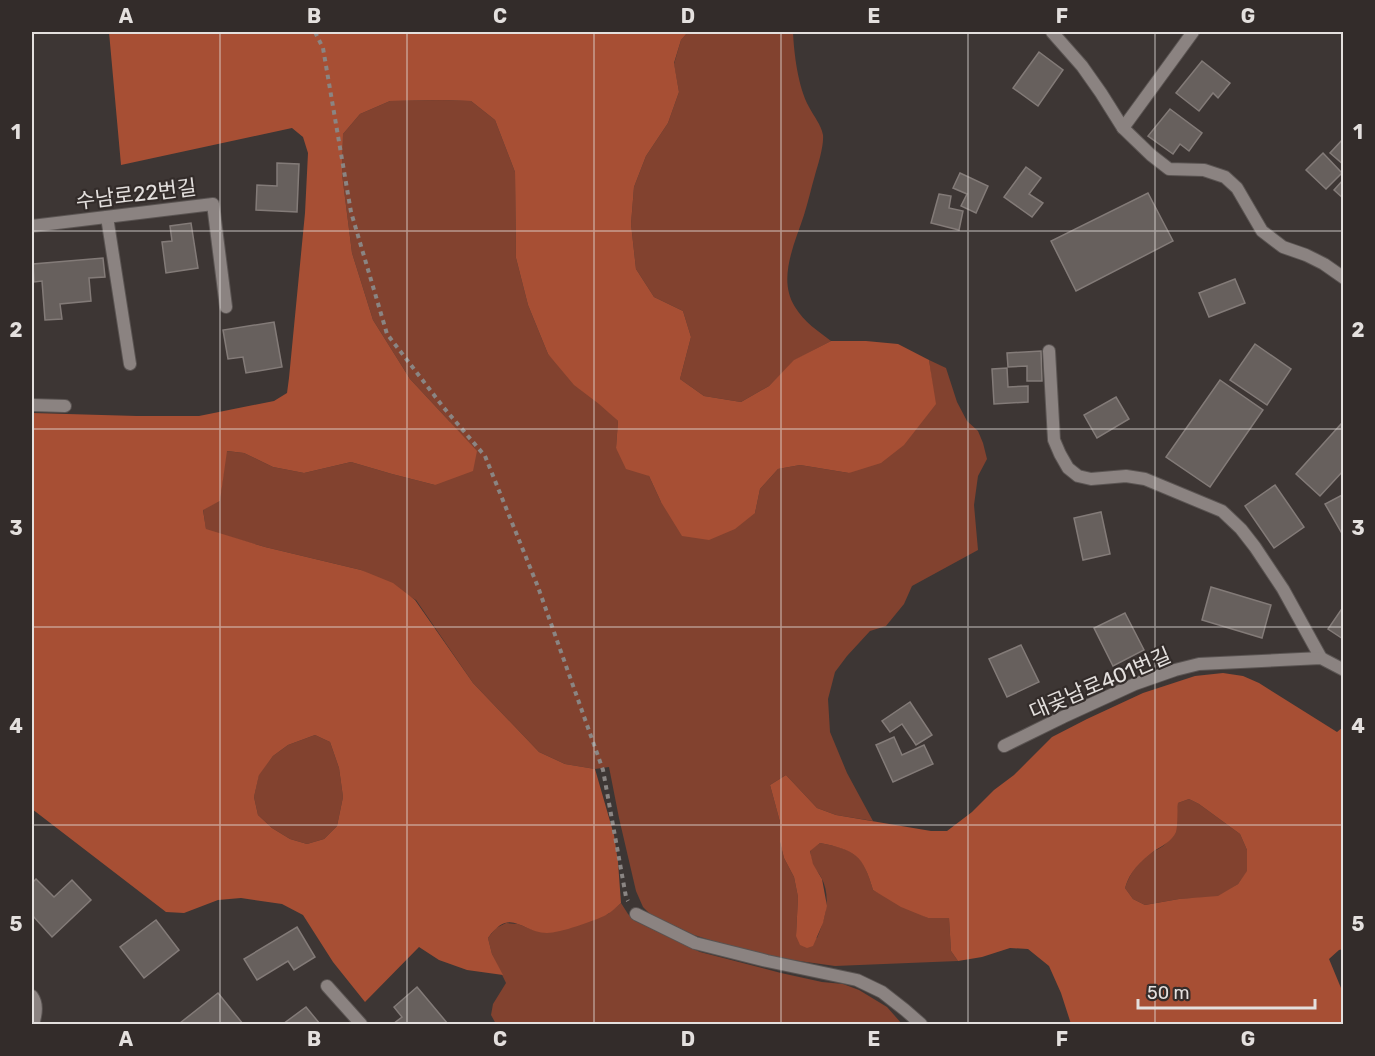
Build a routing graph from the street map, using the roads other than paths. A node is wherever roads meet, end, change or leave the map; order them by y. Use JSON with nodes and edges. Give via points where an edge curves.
{"nodes":[{"id":1,"x":1052,"y":32,"type":"edge"},
{"id":2,"x":1193,"y":32,"type":"edge"},
{"id":3,"x":1123,"y":128,"type":"junction"},
{"id":4,"x":107,"y":217,"type":"junction"},
{"id":5,"x":32,"y":226,"type":"edge"},
{"id":6,"x":1344,"y":278,"type":"edge"},
{"id":7,"x":226,"y":308,"type":"dead end"},
{"id":8,"x":1049,"y":351,"type":"dead end"},
{"id":9,"x":130,"y":364,"type":"dead end"},
{"id":10,"x":32,"y":405,"type":"edge"},
{"id":11,"x":65,"y":406,"type":"dead end"},
{"id":12,"x":1321,"y":658,"type":"junction"},
{"id":13,"x":1344,"y":670,"type":"edge"},
{"id":14,"x":1004,"y":746,"type":"dead end"},
{"id":15,"x":636,"y":914,"type":"road end"},
{"id":16,"x":327,"y":986,"type":"dead end"},
{"id":17,"x":32,"y":996,"type":"edge"},
{"id":18,"x":33,"y":1024,"type":"edge"},
{"id":19,"x":362,"y":1024,"type":"edge"},
{"id":20,"x":921,"y":1024,"type":"edge"}],
"edges":[{"from":1,"to":3,"type":"lane","via":[[1082,66]]},
{"from":2,"to":3,"type":"lane"},
{"from":3,"to":6,"type":"lane","via":[[1169,169],[1204,170],[1225,177],[1237,188],[1262,231],[1283,247],[1315,259]]},
{"from":4,"to":5,"type":"lane","name":"수남로22번길"},
{"from":4,"to":7,"type":"lane","name":"수남로22번길","via":[[213,204]]},
{"from":4,"to":9,"type":"lane"},
{"from":8,"to":12,"type":"lane","via":[[1054,440],[1068,468],[1091,479],[1145,479],[1222,511],[1255,547]]},
{"from":10,"to":11,"type":"lane"},
{"from":12,"to":13,"type":"lane"},
{"from":12,"to":14,"type":"lane","name":"대곶남로401번길","via":[[1199,664],[1174,670],[1135,684]]},
{"from":15,"to":20,"type":"lane","via":[[695,943],[857,980],[882,992]]},
{"from":16,"to":19,"type":"lane"},
{"from":17,"to":18,"type":"lane","via":[[36,1008]]}]}
